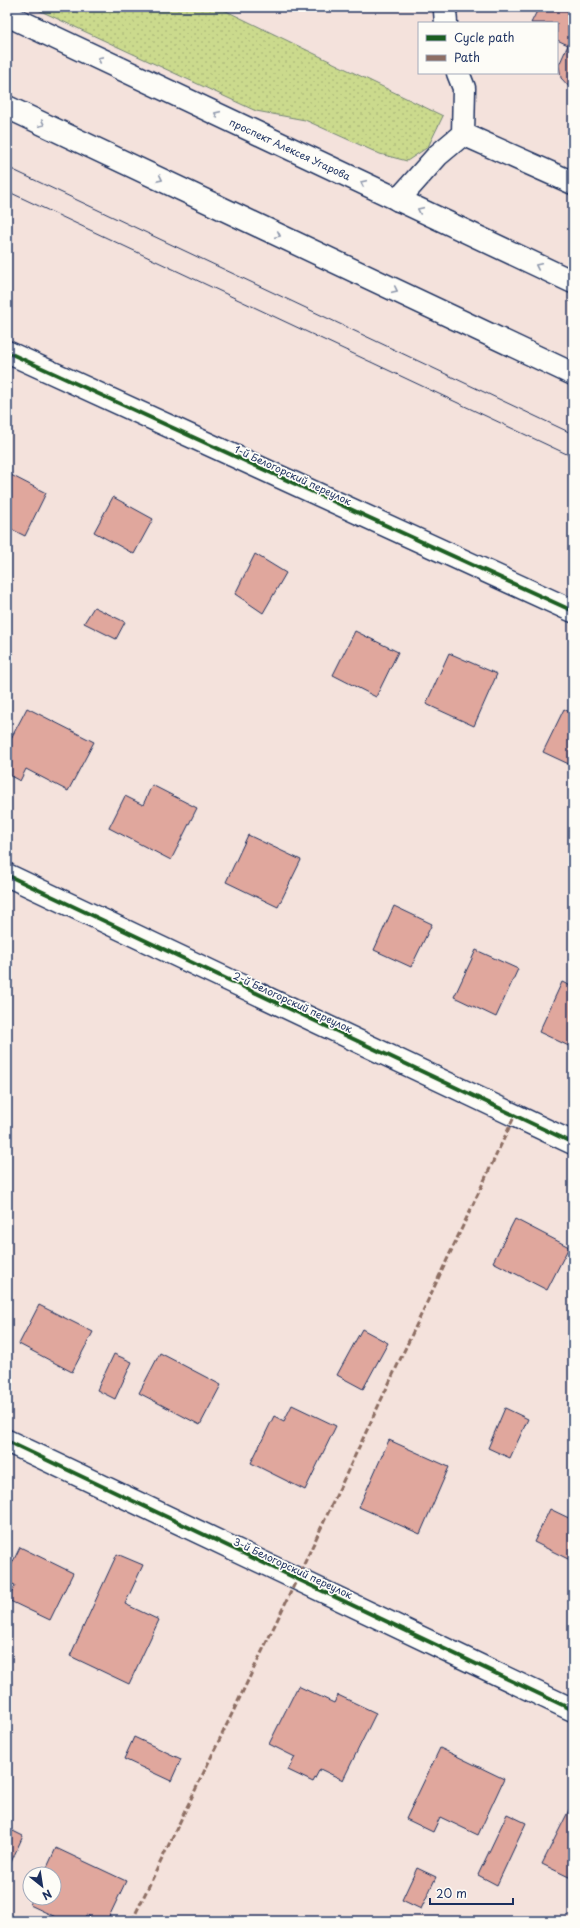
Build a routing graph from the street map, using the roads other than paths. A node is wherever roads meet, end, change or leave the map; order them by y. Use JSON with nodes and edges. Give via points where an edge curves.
{"nodes":[{"id":1,"x":447,"y":7,"type":"edge"},
{"id":2,"x":7,"y":15,"type":"edge"},
{"id":3,"x":446,"y":22,"type":"edge"},
{"id":4,"x":458,"y":74,"type":"edge"},
{"id":5,"x":7,"y":107,"type":"edge"},
{"id":6,"x":463,"y":134,"type":"junction"},
{"id":7,"x":573,"y":183,"type":"edge"},
{"id":8,"x":398,"y":200,"type":"junction"},
{"id":9,"x":573,"y":282,"type":"edge"},
{"id":10,"x":7,"y":352,"type":"edge"},
{"id":11,"x":573,"y":374,"type":"edge"},
{"id":12,"x":573,"y":611,"type":"edge"},
{"id":13,"x":7,"y":876,"type":"edge"},
{"id":14,"x":573,"y":1143,"type":"edge"},
{"id":15,"x":7,"y":1441,"type":"edge"},
{"id":16,"x":573,"y":1710,"type":"edge"}],
"edges":[{"from":1,"to":3,"type":"street"},
{"from":8,"to":2,"type":"street","name":"проспект Алексея Угарова","one_way":true},
{"from":4,"to":6,"type":"street","via":[[464,88]]},
{"from":5,"to":11,"type":"street","one_way":true},
{"from":6,"to":7,"type":"street"},
{"from":6,"to":8,"type":"street","via":[[438,155]]},
{"from":9,"to":8,"type":"street","name":"проспект Алексея Угарова","one_way":true},
{"from":10,"to":12,"type":"street","name":"1-й Белогорский переулок"},
{"from":13,"to":14,"type":"street","name":"2-й Белогорский переулок"},
{"from":15,"to":16,"type":"street","name":"3-й Белогорский переулок"}]}
